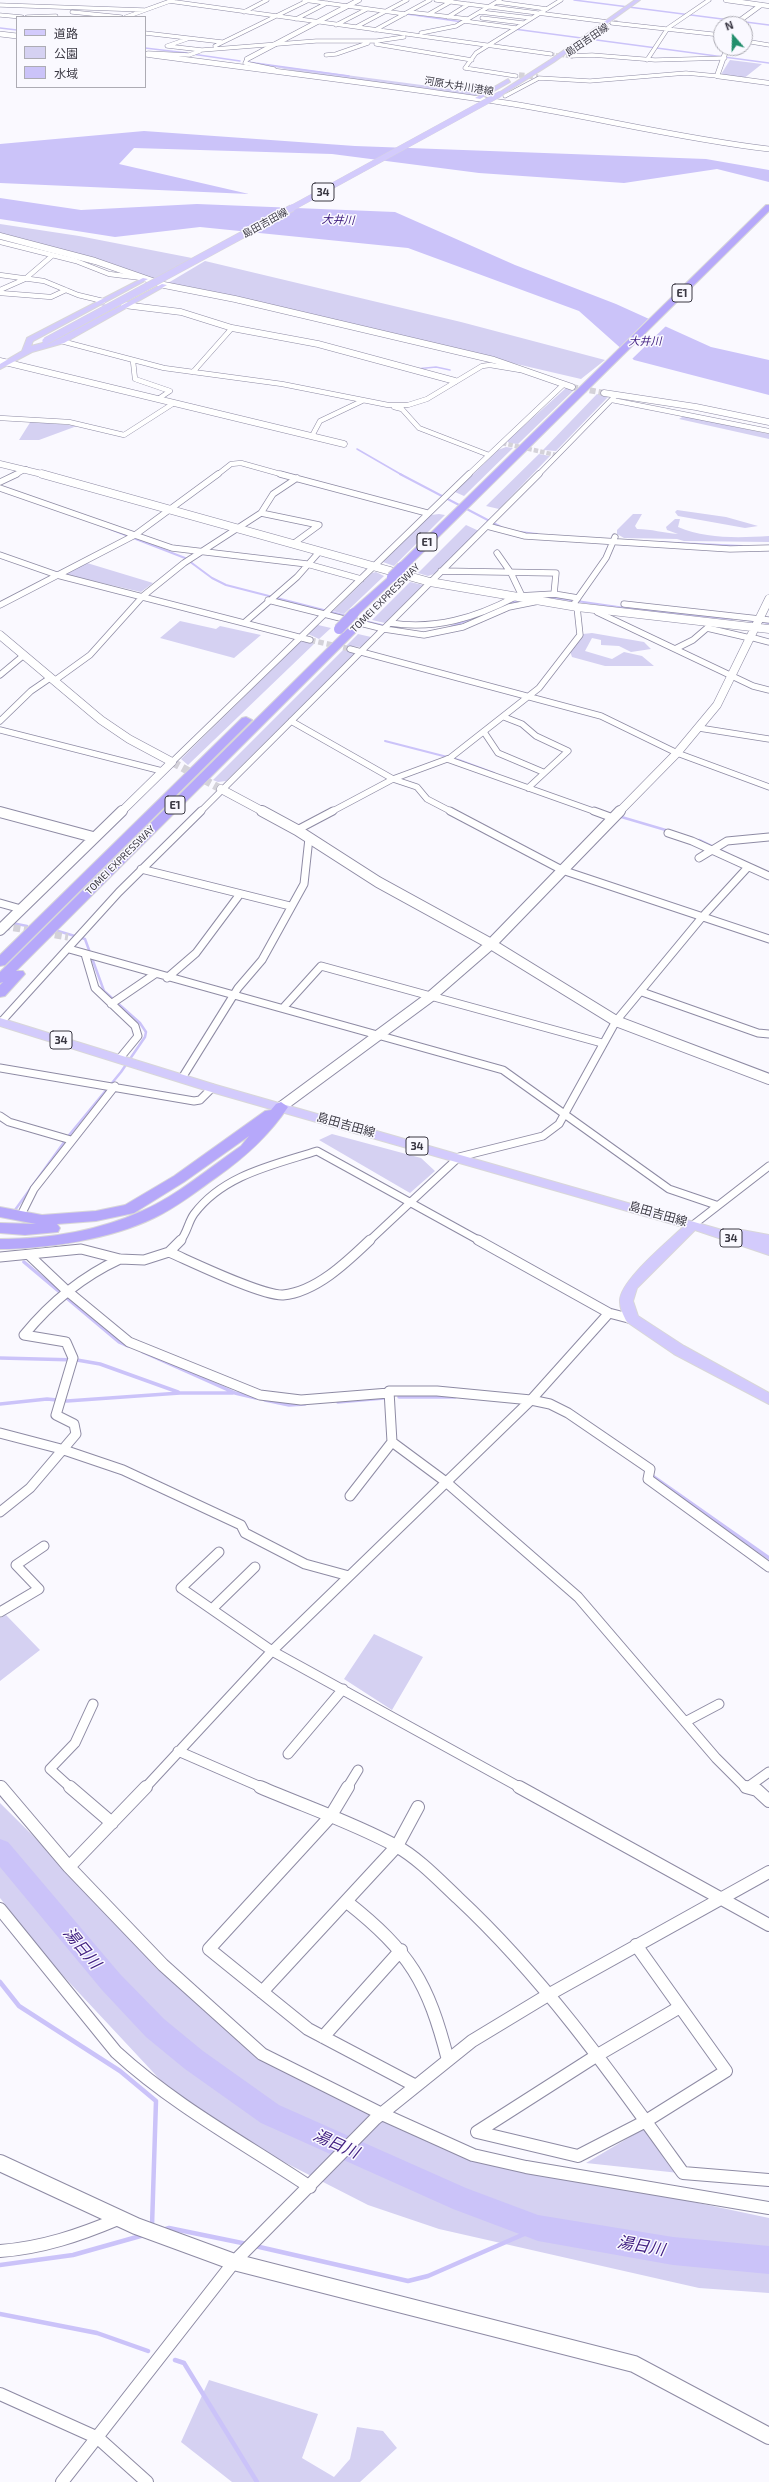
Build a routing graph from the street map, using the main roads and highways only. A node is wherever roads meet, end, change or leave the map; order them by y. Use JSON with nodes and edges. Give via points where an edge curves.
{"nodes":[{"id":1,"x":638,"y":0,"type":"edge"},
{"id":2,"x":643,"y":0,"type":"edge"},
{"id":3,"x":611,"y":22,"type":"junction"},
{"id":4,"x":0,"y":34,"type":"edge"},
{"id":5,"x":16,"y":36,"type":"edge"},
{"id":6,"x":578,"y":45,"type":"junction"},
{"id":7,"x":146,"y":53,"type":"edge"},
{"id":8,"x":538,"y":77,"type":"tunnel mouth"},
{"id":9,"x":478,"y":98,"type":"junction"},
{"id":10,"x":769,"y":149,"type":"edge"},
{"id":11,"x":769,"y":207,"type":"edge"},
{"id":12,"x":769,"y":217,"type":"edge"},
{"id":13,"x":144,"y":278,"type":"road end"},
{"id":14,"x":164,"y":284,"type":"road end"},
{"id":15,"x":100,"y":303,"type":"junction"},
{"id":16,"x":121,"y":307,"type":"junction"},
{"id":17,"x":26,"y":351,"type":"junction"},
{"id":18,"x":4,"y":361,"type":"edge"},
{"id":19,"x":0,"y":367,"type":"edge"},
{"id":20,"x":599,"y":379,"type":"junction"},
{"id":21,"x":457,"y":520,"type":"junction"},
{"id":22,"x":397,"y":578,"type":"junction"},
{"id":23,"x":116,"y":865,"type":"junction"},
{"id":24,"x":0,"y":962,"type":"edge"},
{"id":25,"x":0,"y":979,"type":"edge"},
{"id":26,"x":0,"y":993,"type":"edge"},
{"id":27,"x":0,"y":1022,"type":"edge"},
{"id":28,"x":281,"y":1107,"type":"junction"},
{"id":29,"x":128,"y":1209,"type":"junction"},
{"id":30,"x":0,"y":1212,"type":"edge"},
{"id":31,"x":693,"y":1225,"type":"junction"},
{"id":32,"x":0,"y":1228,"type":"edge"},
{"id":33,"x":0,"y":1234,"type":"edge"},
{"id":34,"x":72,"y":1237,"type":"junction"},
{"id":35,"x":769,"y":1240,"type":"edge"},
{"id":36,"x":769,"y":1250,"type":"edge"},
{"id":37,"x":1,"y":1255,"type":"edge"},
{"id":38,"x":769,"y":1399,"type":"edge"}],
"edges":[{"from":1,"to":3,"type":"main road","name":"島田吉田線","number":"34"},
{"from":2,"to":3,"type":"main road","name":"島田吉田線","number":"34"},
{"from":3,"to":6,"type":"main road","name":"島田吉田線","number":"34"},
{"from":4,"to":5,"type":"main road"},
{"from":6,"to":8,"type":"main road","via":[[580,51]]},
{"from":6,"to":9,"type":"main road","via":[[552,54]]},
{"from":6,"to":17,"type":"main road","name":"島田吉田線","number":"34","bridge":true,"via":[[502,95]]},
{"from":7,"to":9,"type":"main road","name":"河原大井川港線"},
{"from":9,"to":10,"type":"main road","name":"河原大井川港線","via":[[703,141]]},
{"from":11,"to":20,"type":"highway","name":"TOMEI EXPRESSWAY","number":"E1"},
{"from":12,"to":20,"type":"highway","name":"TOMEI EXPRESSWAY","number":"E1"},
{"from":13,"to":15,"type":"main road"},
{"from":14,"to":16,"type":"main road"},
{"from":15,"to":16,"type":"main road"},
{"from":15,"to":17,"type":"main road","via":[[30,340]]},
{"from":16,"to":17,"type":"main road","via":[[61,341]]},
{"from":17,"to":18,"type":"main road","name":"島田吉田線","number":"34"},
{"from":18,"to":19,"type":"main road","name":"島田吉田線","number":"34"},
{"from":20,"to":21,"type":"highway","name":"TOMEI EXPRESSWAY","number":"E1","via":[[483,502]]},
{"from":20,"to":21,"type":"highway","name":"TOMEI EXPRESSWAY","number":"E1","via":[[470,500]]},
{"from":21,"to":22,"type":"highway","name":"TOMEI EXPRESSWAY","number":"E1"},
{"from":22,"to":23,"type":"highway","name":"TOMEI EXPRESSWAY","number":"E1","via":[[351,632]]},
{"from":22,"to":24,"type":"highway","name":"TOMEI EXPRESSWAY","number":"E1","bridge":true,"via":[[354,614]]},
{"from":23,"to":25,"type":"highway","name":"TOMEI EXPRESSWAY","number":"E1"},
{"from":23,"to":26,"type":"highway"},
{"from":27,"to":28,"type":"main road","name":"島田吉田線","number":"34"},
{"from":28,"to":29,"type":"highway","via":[[252,1124],[179,1179]]},
{"from":28,"to":31,"type":"main road","name":"島田吉田線","number":"34"},
{"from":28,"to":34,"type":"highway","via":[[246,1149],[173,1201],[124,1224]]},
{"from":29,"to":30,"type":"highway","via":[[96,1216],[42,1220]]},
{"from":29,"to":32,"type":"highway","via":[[106,1219],[78,1225],[25,1230]]},
{"from":31,"to":35,"type":"main road","name":"島田吉田線","number":"34"},
{"from":31,"to":36,"type":"main road","name":"島田吉田線","number":"34"},
{"from":31,"to":38,"type":"main road","name":"島田吉田線","via":[[631,1286],[626,1301],[632,1319],[679,1350]]},
{"from":33,"to":34,"type":"highway"},
{"from":34,"to":37,"type":"highway","via":[[32,1244]]}]}
